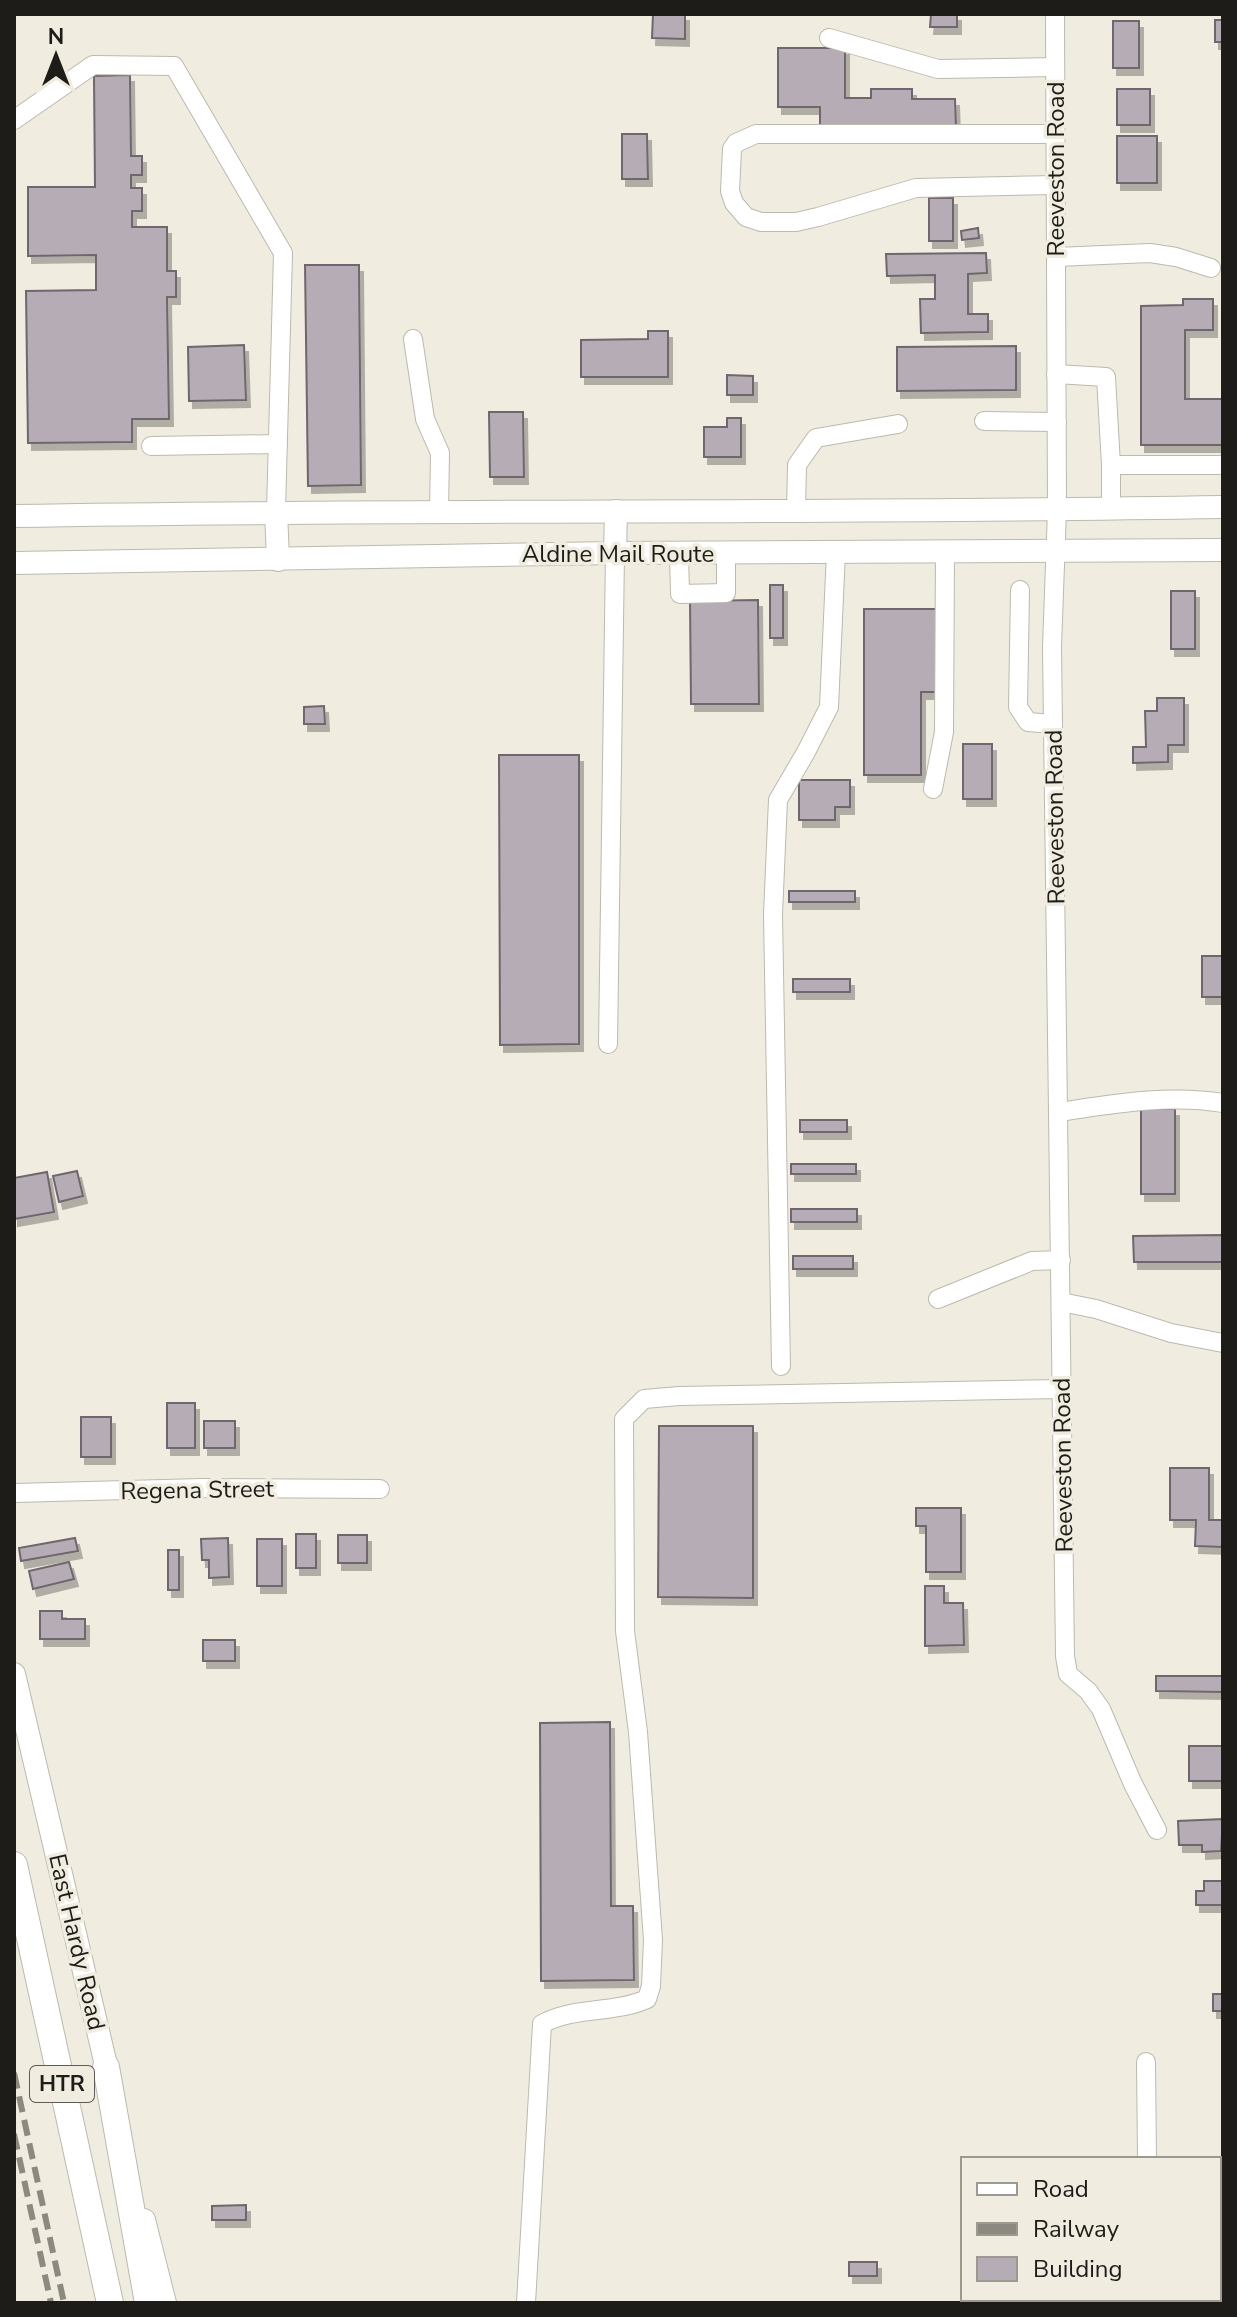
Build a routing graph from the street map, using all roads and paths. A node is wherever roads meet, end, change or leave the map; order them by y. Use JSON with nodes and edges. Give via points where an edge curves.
{"nodes":[{"id":1,"x":1055,"y":14,"type":"edge"},
{"id":2,"x":829,"y":38,"type":"dead end"},
{"id":3,"x":1055,"y":67,"type":"junction"},
{"id":4,"x":14,"y":120,"type":"edge"},
{"id":5,"x":1056,"y":134,"type":"junction"},
{"id":6,"x":1056,"y":185,"type":"junction"},
{"id":7,"x":1056,"y":257,"type":"junction"},
{"id":8,"x":1211,"y":268,"type":"dead end"},
{"id":9,"x":413,"y":339,"type":"dead end"},
{"id":10,"x":1056,"y":374,"type":"junction"},
{"id":11,"x":984,"y":421,"type":"dead end"},
{"id":12,"x":1057,"y":422,"type":"junction"},
{"id":13,"x":898,"y":424,"type":"dead end"},
{"id":14,"x":278,"y":444,"type":"junction"},
{"id":15,"x":151,"y":446,"type":"dead end"},
{"id":16,"x":1111,"y":465,"type":"junction"},
{"id":17,"x":1223,"y":465,"type":"edge"},
{"id":18,"x":1223,"y":507,"type":"edge"},
{"id":19,"x":1111,"y":509,"type":"junction"},
{"id":20,"x":796,"y":510,"type":"junction"},
{"id":21,"x":1057,"y":510,"type":"junction"},
{"id":22,"x":276,"y":511,"type":"junction"},
{"id":23,"x":439,"y":511,"type":"junction"},
{"id":24,"x":616,"y":511,"type":"junction"},
{"id":25,"x":14,"y":516,"type":"edge"},
{"id":26,"x":1055,"y":550,"type":"junction"},
{"id":27,"x":1223,"y":550,"type":"edge"},
{"id":28,"x":945,"y":551,"type":"junction"},
{"id":29,"x":836,"y":552,"type":"junction"},
{"id":30,"x":615,"y":553,"type":"junction"},
{"id":31,"x":679,"y":553,"type":"junction"},
{"id":32,"x":726,"y":553,"type":"junction"},
{"id":33,"x":278,"y":560,"type":"junction"},
{"id":34,"x":14,"y":563,"type":"edge"},
{"id":35,"x":1020,"y":590,"type":"dead end"},
{"id":36,"x":1053,"y":724,"type":"junction"},
{"id":37,"x":933,"y":789,"type":"dead end"},
{"id":38,"x":608,"y":1044,"type":"dead end"},
{"id":39,"x":1223,"y":1103,"type":"edge"},
{"id":40,"x":1059,"y":1112,"type":"junction"},
{"id":41,"x":1061,"y":1260,"type":"junction"},
{"id":42,"x":938,"y":1299,"type":"dead end"},
{"id":43,"x":1061,"y":1302,"type":"junction"},
{"id":44,"x":1223,"y":1343,"type":"edge"},
{"id":45,"x":781,"y":1366,"type":"dead end"},
{"id":46,"x":1062,"y":1389,"type":"junction"},
{"id":47,"x":380,"y":1489,"type":"dead end"},
{"id":48,"x":14,"y":1493,"type":"edge"},
{"id":49,"x":14,"y":1674,"type":"edge"},
{"id":50,"x":1157,"y":1830,"type":"dead end"},
{"id":51,"x":14,"y":1865,"type":"edge"},
{"id":52,"x":1146,"y":2062,"type":"dead end"},
{"id":53,"x":106,"y":2067,"type":"junction"},
{"id":54,"x":1147,"y":2157,"type":"edge"},
{"id":55,"x":110,"y":2303,"type":"edge"},
{"id":56,"x":148,"y":2303,"type":"edge"},
{"id":57,"x":165,"y":2303,"type":"edge"},
{"id":58,"x":526,"y":2303,"type":"edge"}],
"edges":[{"from":1,"to":3,"type":"street","name":"Reeveston Road"},
{"from":2,"to":3,"type":"street","via":[[938,69]]},
{"from":3,"to":5,"type":"street","name":"Reeveston Road"},
{"from":4,"to":14,"type":"street","via":[[93,65],[174,66],[283,253]]},
{"from":5,"to":6,"type":"street","name":"Reeveston Road"},
{"from":5,"to":6,"type":"street","via":[[756,134],[732,149],[730,191],[746,217],[796,222],[916,188]]},
{"from":6,"to":7,"type":"street","name":"Reeveston Road"},
{"from":7,"to":8,"type":"street","via":[[1150,253]]},
{"from":7,"to":10,"type":"street","name":"Reeveston Road"},
{"from":9,"to":23,"type":"street","via":[[425,419],[440,453]]},
{"from":10,"to":12,"type":"street","name":"Reeveston Road"},
{"from":10,"to":16,"type":"street","via":[[1106,377]]},
{"from":11,"to":12,"type":"street"},
{"from":12,"to":21,"type":"street","name":"Reeveston Road"},
{"from":13,"to":20,"type":"street","via":[[816,438],[797,465]]},
{"from":14,"to":15,"type":"street"},
{"from":14,"to":22,"type":"street"},
{"from":16,"to":17,"type":"street"},
{"from":16,"to":19,"type":"street"},
{"from":18,"to":19,"type":"main road","name":"Aldine Mail Route"},
{"from":19,"to":21,"type":"main road","name":"Aldine Mail Route"},
{"from":20,"to":21,"type":"main road","name":"Aldine Mail Route"},
{"from":20,"to":24,"type":"main road","name":"Aldine Mail Route"},
{"from":21,"to":26,"type":"street","name":"Reeveston Road"},
{"from":22,"to":23,"type":"main road","name":"Aldine Mail Route"},
{"from":22,"to":25,"type":"main road","name":"Aldine Mail Route"},
{"from":22,"to":33,"type":"main road"},
{"from":23,"to":24,"type":"main road","name":"Aldine Mail Route"},
{"from":24,"to":30,"type":"main road"},
{"from":26,"to":27,"type":"main road","name":"Aldine Mail Route"},
{"from":26,"to":28,"type":"main road","name":"Aldine Mail Route"},
{"from":26,"to":36,"type":"street","name":"Reeveston Road"},
{"from":28,"to":29,"type":"main road","name":"Aldine Mail Route"},
{"from":28,"to":37,"type":"street","via":[[944,732]]},
{"from":29,"to":32,"type":"main road","name":"Aldine Mail Route"},
{"from":29,"to":45,"type":"street","via":[[829,707],[778,800],[773,914]]},
{"from":30,"to":31,"type":"main road","name":"Aldine Mail Route"},
{"from":30,"to":33,"type":"main road","name":"Aldine Mail Route"},
{"from":30,"to":38,"type":"street"},
{"from":31,"to":32,"type":"main road","name":"Aldine Mail Route"},
{"from":31,"to":32,"type":"street","via":[[680,594],[726,593]]},
{"from":33,"to":34,"type":"main road","name":"Aldine Mail Route"},
{"from":35,"to":36,"type":"street","via":[[1018,707],[1028,722]]},
{"from":36,"to":40,"type":"street","name":"Reeveston Road"},
{"from":39,"to":40,"type":"street","via":[[1139,1101]]},
{"from":40,"to":41,"type":"street","name":"Reeveston Road"},
{"from":41,"to":42,"type":"street","via":[[1032,1261]]},
{"from":41,"to":43,"type":"street","name":"Reeveston Road"},
{"from":43,"to":44,"type":"street"},
{"from":43,"to":46,"type":"street","name":"Reeveston Road"},
{"from":46,"to":50,"type":"street","name":"Reeveston Road","via":[[1068,1674],[1101,1709]]},
{"from":46,"to":58,"type":"street","via":[[679,1396],[644,1399],[624,1419],[625,1631],[638,1732],[653,1940],[651,1986],[647,1999],[631,2006],[571,2012],[542,2024]]},
{"from":47,"to":48,"type":"street","name":"Regena Street"},
{"from":49,"to":53,"type":"main road","name":"East Hardy Road"},
{"from":51,"to":55,"type":"highway","number":"HTR"},
{"from":52,"to":54,"type":"street"},
{"from":53,"to":56,"type":"highway"},
{"from":53,"to":57,"type":"main road","name":"East Hardy Road"}]}
